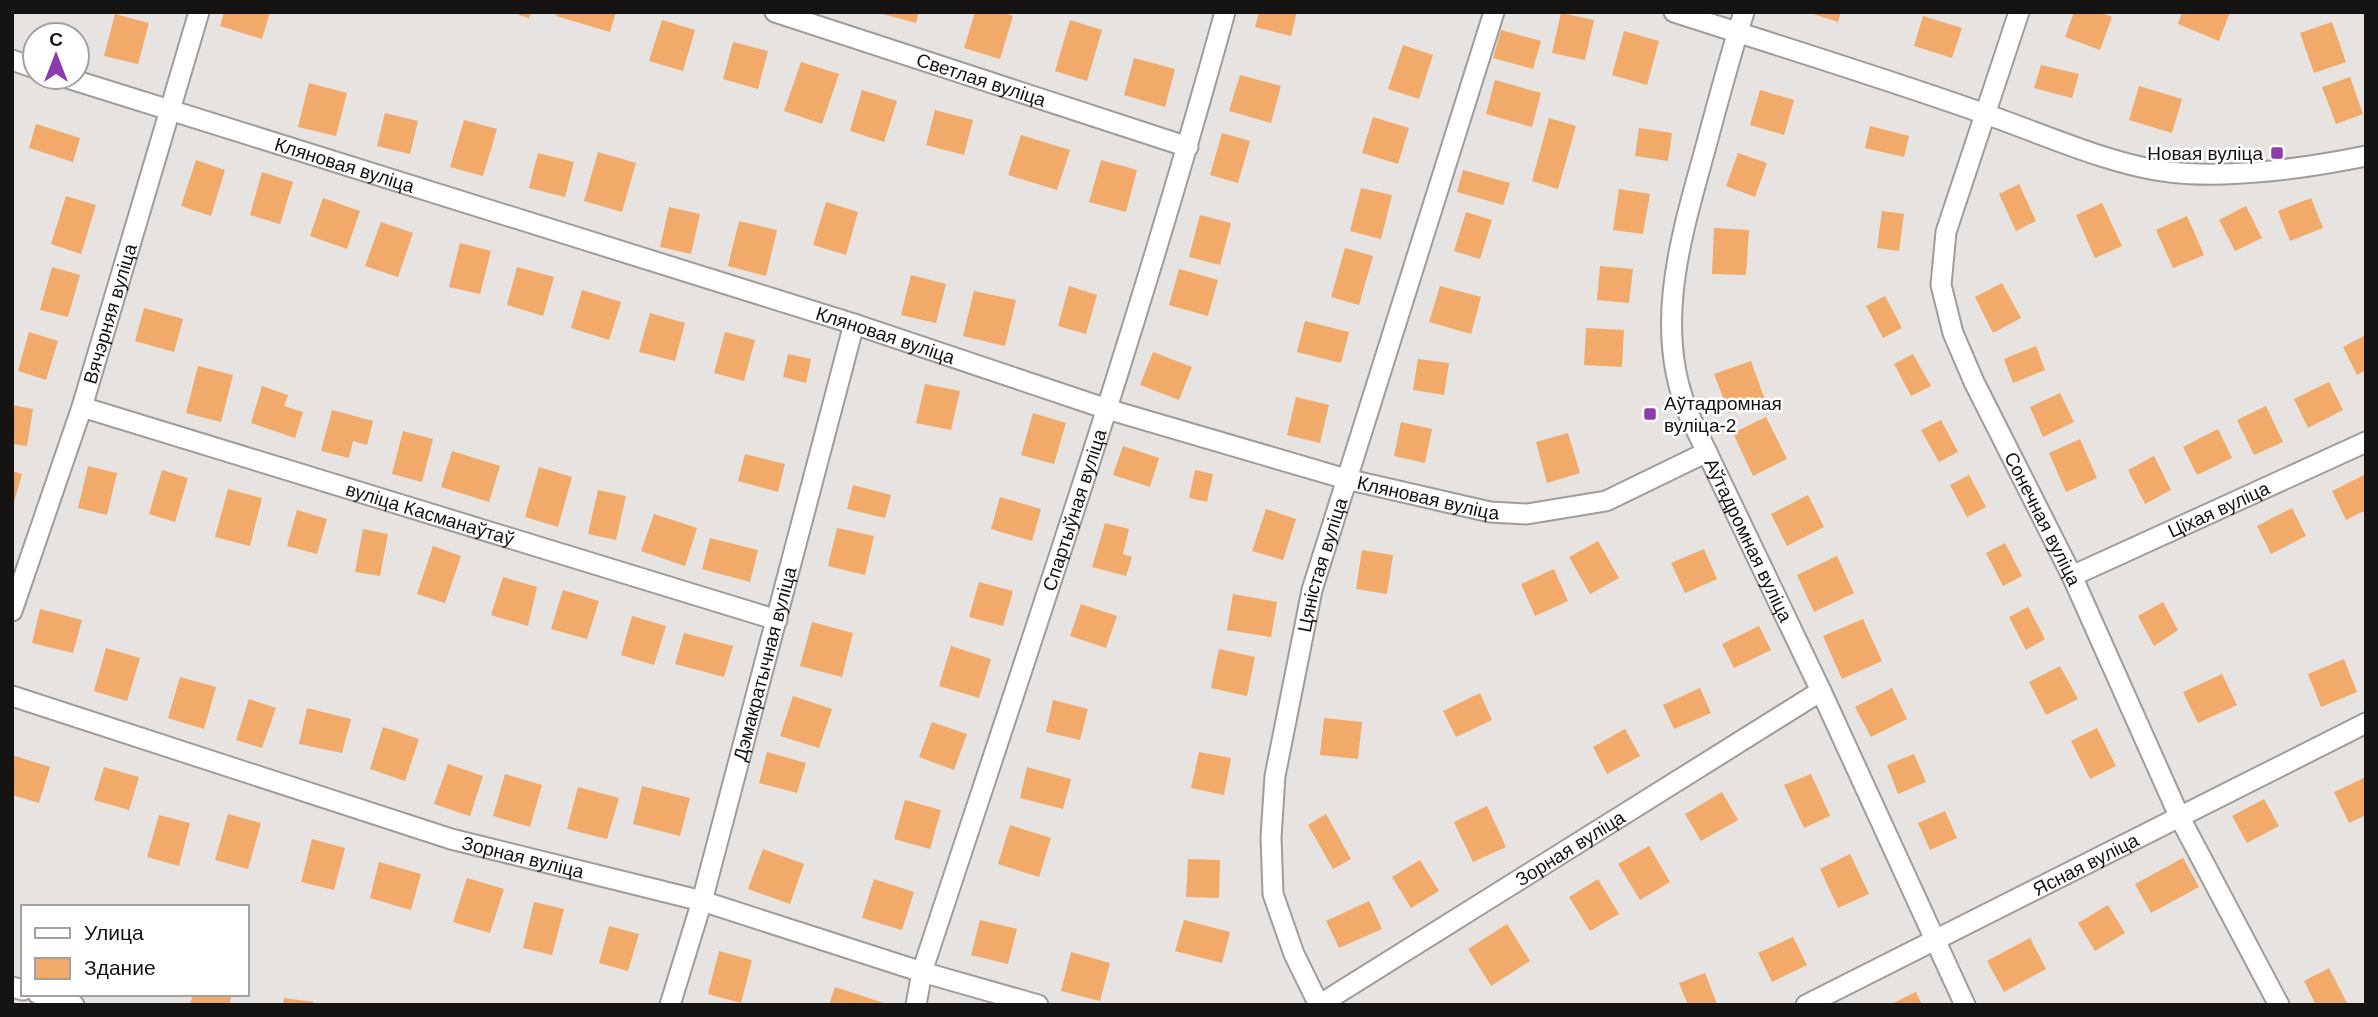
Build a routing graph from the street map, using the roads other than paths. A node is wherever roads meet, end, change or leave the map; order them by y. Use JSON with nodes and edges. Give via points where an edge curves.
{"nodes":[{"id":1,"x":200,"y":12,"type":"edge"},
{"id":2,"x":775,"y":12,"type":"edge"},
{"id":3,"x":1225,"y":12,"type":"edge"},
{"id":4,"x":1494,"y":12,"type":"edge"},
{"id":5,"x":1674,"y":12,"type":"edge"},
{"id":6,"x":1744,"y":12,"type":"edge"},
{"id":7,"x":2019,"y":12,"type":"edge"},
{"id":8,"x":1737,"y":33,"type":"junction"},
{"id":9,"x":91,"y":86,"type":"edge"},
{"id":10,"x":169,"y":111,"type":"junction"},
{"id":11,"x":1986,"y":114,"type":"junction"},
{"id":12,"x":1188,"y":147,"type":"junction"},
{"id":13,"x":2366,"y":156,"type":"edge"},
{"id":14,"x":854,"y":324,"type":"junction"},
{"id":15,"x":82,"y":407,"type":"junction"},
{"id":16,"x":1107,"y":409,"type":"junction"},
{"id":17,"x":2366,"y":442,"type":"edge"},
{"id":18,"x":1707,"y":452,"type":"junction"},
{"id":19,"x":1346,"y":479,"type":"junction"},
{"id":20,"x":2072,"y":576,"type":"junction"},
{"id":21,"x":12,"y":611,"type":"edge"},
{"id":22,"x":777,"y":620,"type":"junction"},
{"id":23,"x":1822,"y":691,"type":"junction"},
{"id":24,"x":12,"y":696,"type":"edge"},
{"id":25,"x":2366,"y":723,"type":"edge"},
{"id":26,"x":2180,"y":818,"type":"junction"},
{"id":27,"x":702,"y":901,"type":"junction"},
{"id":28,"x":1936,"y":939,"type":"junction"},
{"id":29,"x":922,"y":972,"type":"junction"},
{"id":30,"x":45,"y":996,"type":"edge"},
{"id":31,"x":74,"y":1005,"type":"edge"},
{"id":32,"x":670,"y":1005,"type":"edge"},
{"id":33,"x":916,"y":1005,"type":"edge"},
{"id":34,"x":1038,"y":1005,"type":"edge"},
{"id":35,"x":1319,"y":1005,"type":"edge"},
{"id":36,"x":1806,"y":1005,"type":"edge"},
{"id":37,"x":1965,"y":1005,"type":"edge"},
{"id":38,"x":2279,"y":1005,"type":"edge"}],
"edges":[{"from":1,"to":10,"type":"street","name":"Вячэрняя вуліца"},
{"from":2,"to":12,"type":"street","name":"Светлая вуліца"},
{"from":3,"to":12,"type":"street","name":"Спартыўная вуліца"},
{"from":4,"to":19,"type":"street","name":"Цяністая вуліца"},
{"from":5,"to":8,"type":"street"},
{"from":6,"to":8,"type":"street","name":"Аўтадромная вуліца"},
{"from":7,"to":11,"type":"street","name":"Сонечная вуліца"},
{"from":8,"to":11,"type":"street"},
{"from":8,"to":18,"type":"street","name":"Аўтадромная вуліца","via":[[1682,232],[1671,321],[1673,363],[1683,402]]},
{"from":9,"to":10,"type":"street","name":"Кляновая вуліца"},
{"from":10,"to":14,"type":"street","name":"Кляновая вуліца"},
{"from":10,"to":15,"type":"street","name":"Вячэрняя вуліца"},
{"from":11,"to":13,"type":"street","via":[[2113,159],[2170,172],[2278,169]]},
{"from":11,"to":20,"type":"street","name":"Сонечная вуліца","via":[[1946,232],[1941,285],[1953,333],[1974,382]]},
{"from":12,"to":16,"type":"street","name":"Спартыўная вуліца"},
{"from":14,"to":16,"type":"street","name":"Кляновая вуліца"},
{"from":14,"to":22,"type":"street","name":"Дэмакратычная вуліца"},
{"from":15,"to":21,"type":"street","name":"Вячэрняя вуліца"},
{"from":15,"to":22,"type":"street","name":"вуліца Касманаўтаў"},
{"from":16,"to":19,"type":"street","name":"Кляновая вуліца"},
{"from":16,"to":29,"type":"street","name":"Спартыўная вуліца"},
{"from":17,"to":20,"type":"street","name":"Ціхая вуліца"},
{"from":18,"to":19,"type":"street","name":"Кляновая вуліца","via":[[1606,501],[1527,514],[1490,512]]},
{"from":18,"to":23,"type":"street","name":"Аўтадромная вуліца"},
{"from":19,"to":35,"type":"street","name":"Цяністая вуліца","via":[[1312,590],[1275,776],[1271,837],[1273,894],[1294,954]]},
{"from":20,"to":26,"type":"street","name":"Сонечная вуліца"},
{"from":22,"to":27,"type":"street","name":"Дэмакратычная вуліца"},
{"from":23,"to":28,"type":"street","name":"Аўтадромная вуліца"},
{"from":23,"to":35,"type":"street","name":"Зорная вуліца"},
{"from":24,"to":27,"type":"street","name":"Зорная вуліца","via":[[451,839]]},
{"from":25,"to":26,"type":"street","name":"Ясная вуліца"},
{"from":26,"to":28,"type":"street","name":"Ясная вуліца"},
{"from":26,"to":38,"type":"street","name":"Сонечная вуліца"},
{"from":27,"to":29,"type":"street","name":"Зорная вуліца"},
{"from":27,"to":32,"type":"street","name":"Дэмакратычная вуліца"},
{"from":28,"to":36,"type":"street","name":"Ясная вуліца"},
{"from":28,"to":37,"type":"street","name":"Аўтадромная вуліца"},
{"from":29,"to":33,"type":"street","name":"Спартыўная вуліца"},
{"from":29,"to":34,"type":"street","name":"Зорная вуліца"},
{"from":30,"to":31,"type":"street"}]}
